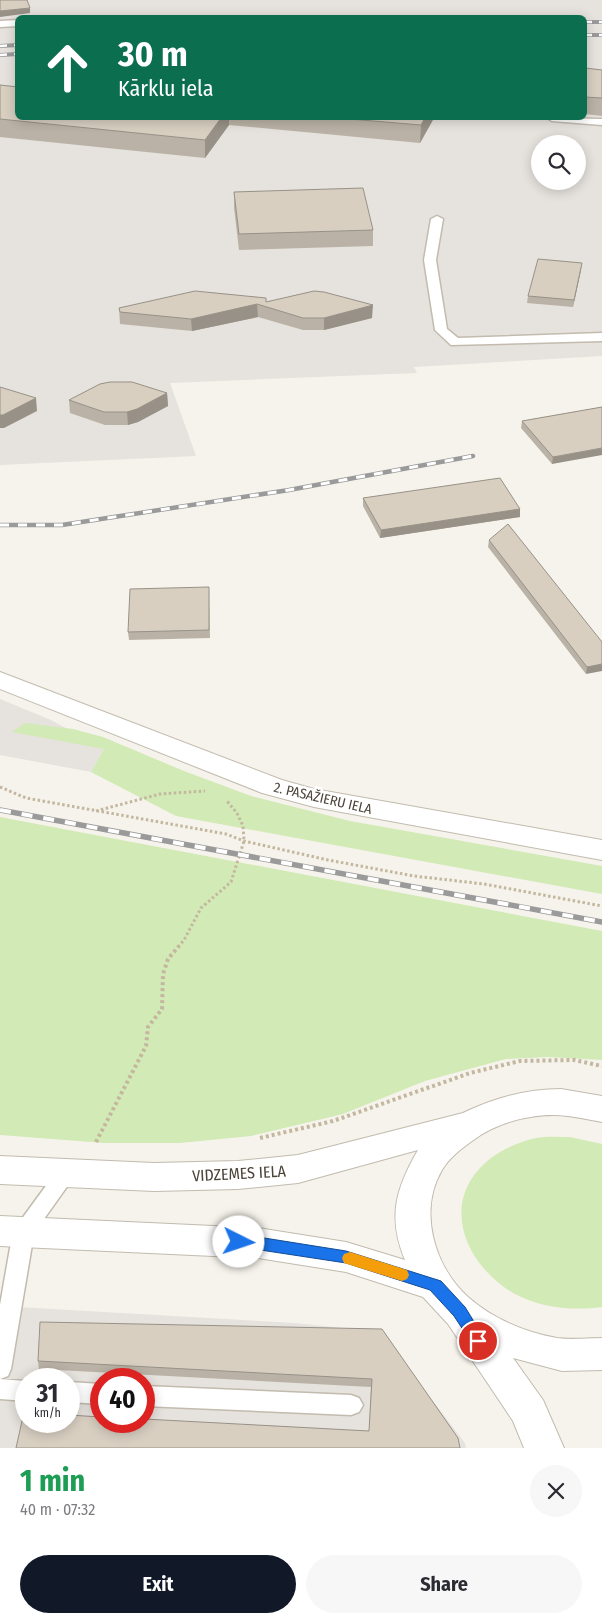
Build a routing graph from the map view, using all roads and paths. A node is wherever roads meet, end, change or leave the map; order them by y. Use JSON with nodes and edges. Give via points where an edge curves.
{"nodes":[{"id":1,"x":15,"y":23,"type":"edge"},
{"id":2,"x":0,"y":24,"type":"edge"},
{"id":3,"x":577,"y":120,"type":"edge"},
{"id":4,"x":602,"y":122,"type":"edge"},
{"id":5,"x":436,"y":219,"type":"dead end"},
{"id":6,"x":602,"y":337,"type":"edge"},
{"id":7,"x":0,"y":680,"type":"edge"},
{"id":8,"x":0,"y":788,"type":"edge"},
{"id":9,"x":212,"y":791,"type":"dead end"},
{"id":10,"x":225,"y":797,"type":"dead end"},
{"id":11,"x":94,"y":812,"type":"junction"},
{"id":12,"x":244,"y":841,"type":"junction"},
{"id":13,"x":602,"y":850,"type":"edge"},
{"id":14,"x":602,"y":906,"type":"edge"},
{"id":15,"x":602,"y":1066,"type":"edge"},
{"id":16,"x":602,"y":1109,"type":"edge"},
{"id":17,"x":472,"y":1122,"type":"junction"},
{"id":18,"x":254,"y":1139,"type":"dead end"},
{"id":19,"x":101,"y":1147,"type":"dead end"},
{"id":20,"x":0,"y":1170,"type":"edge"},
{"id":21,"x":66,"y":1174,"type":"junction"},
{"id":22,"x":12,"y":1231,"type":"edge"},
{"id":23,"x":447,"y":1298,"type":"junction"},
{"id":24,"x":602,"y":1354,"type":"edge"},
{"id":25,"x":0,"y":1369,"type":"edge"},
{"id":26,"x":0,"y":1390,"type":"edge"},
{"id":27,"x":15,"y":1391,"type":"edge"},
{"id":28,"x":155,"y":1396,"type":"edge"},
{"id":29,"x":351,"y":1405,"type":"dead end"},
{"id":30,"x":544,"y":1448,"type":"edge"}],
"edges":[{"from":1,"to":2,"type":"lane"},
{"from":3,"to":4,"type":"lane"},
{"from":5,"to":6,"type":"lane","via":[[430,260],[439,321],[441,330],[455,342]]},
{"from":7,"to":13,"type":"street","name":"2. PASAŽIERU IELA","via":[[272,787],[314,798]]},
{"from":8,"to":11,"type":"path","via":[[26,798]]},
{"from":9,"to":11,"type":"path","via":[[160,794]]},
{"from":10,"to":12,"type":"path","via":[[243,826]]},
{"from":11,"to":12,"type":"path","via":[[226,834]]},
{"from":12,"to":14,"type":"path","via":[[414,876],[484,884]]},
{"from":12,"to":19,"type":"path","via":[[231,882],[201,908],[184,940],[168,959],[163,974],[162,1009],[148,1027],[146,1046],[93,1147]]},
{"from":15,"to":18,"type":"path","via":[[574,1060],[520,1061],[470,1072],[333,1121]]},
{"from":16,"to":17,"type":"street","name":"VIDZEMES IELA","via":[[561,1102],[514,1106]]},
{"from":17,"to":21,"type":"street","name":"VIDZEMES IELA","via":[[298,1169],[238,1175],[154,1177]]},
{"from":17,"to":23,"type":"street","name":"VIDZEMES IELA","via":[[445,1140],[426,1164],[414,1193],[412,1223],[419,1255]]},
{"from":20,"to":21,"type":"street","name":"VIDZEMES IELA"},
{"from":21,"to":22,"type":"lane"},
{"from":22,"to":23,"type":"street","via":[[258,1243],[346,1257]]},
{"from":22,"to":25,"type":"lane"},
{"from":23,"to":24,"type":"street","via":[[504,1339],[558,1354]]},
{"from":23,"to":30,"type":"street","name":"VIDZEMES IELA","via":[[529,1412]]},
{"from":26,"to":27,"type":"lane"},
{"from":28,"to":29,"type":"lane"}]}
